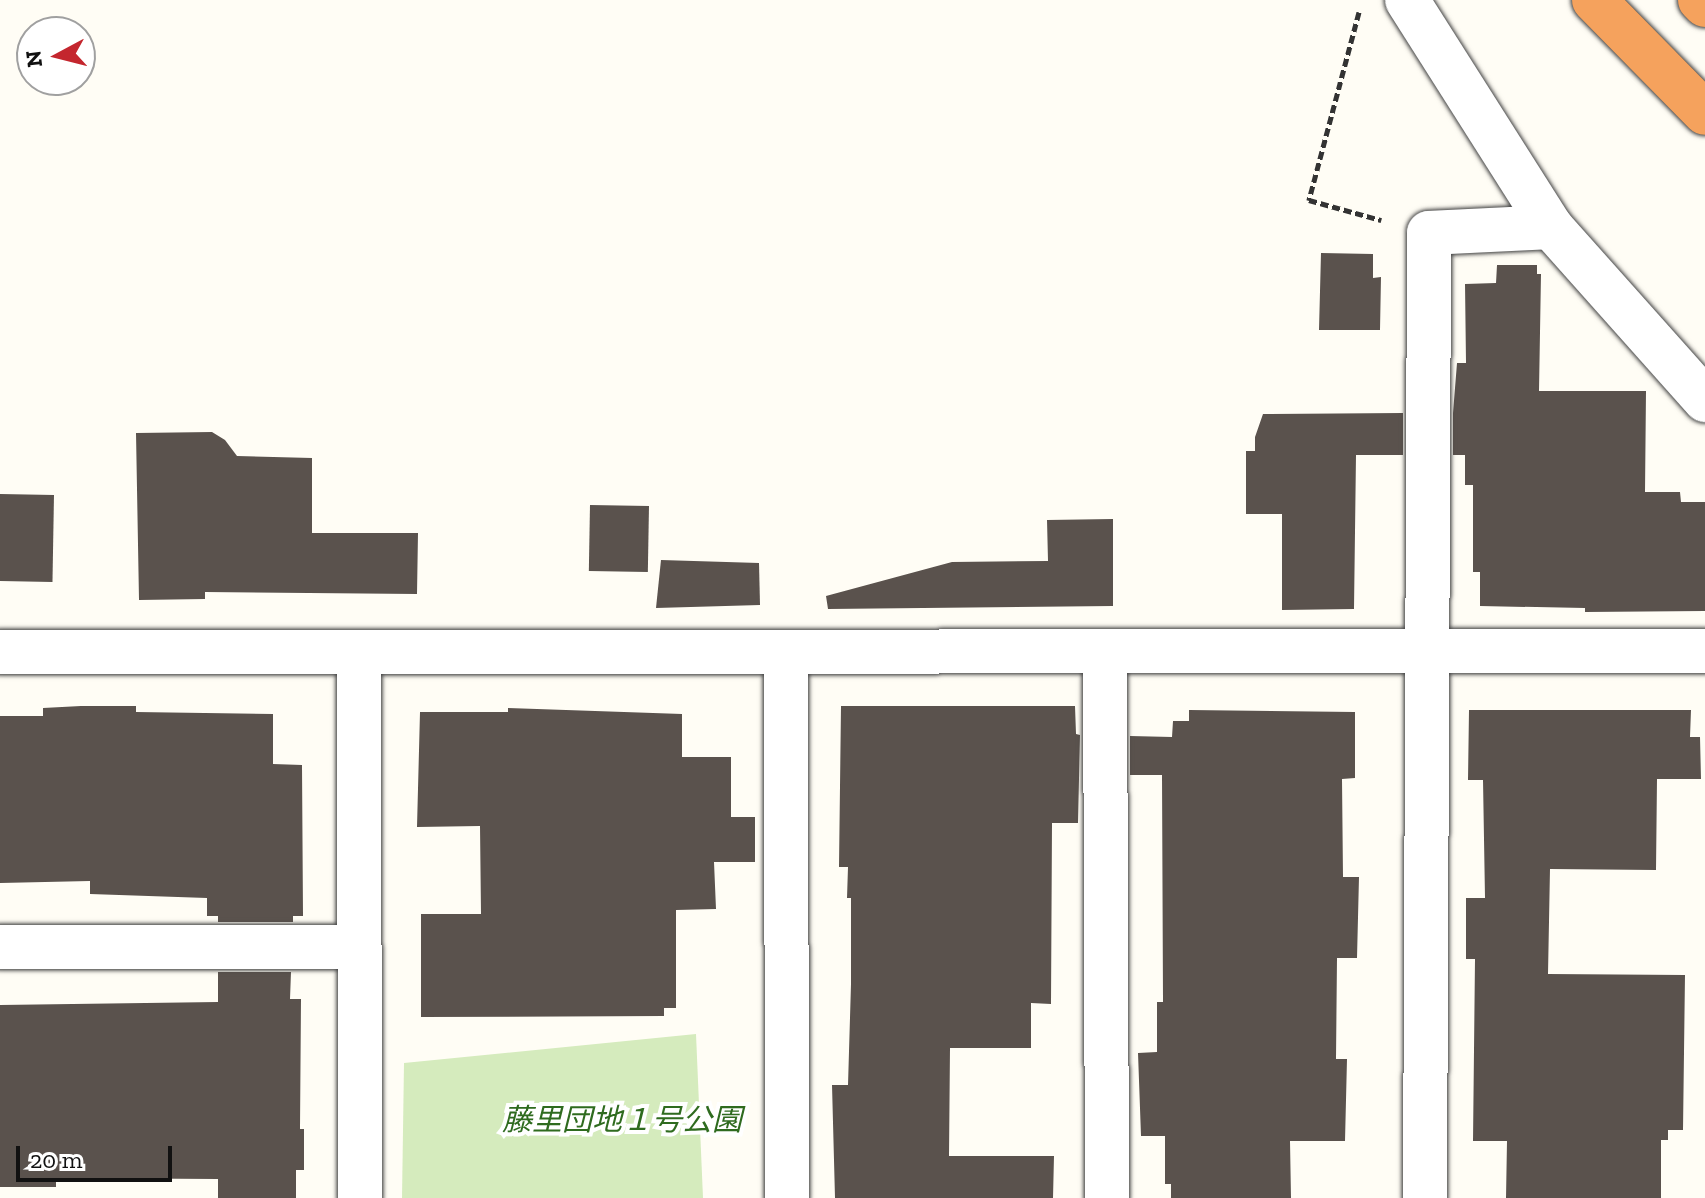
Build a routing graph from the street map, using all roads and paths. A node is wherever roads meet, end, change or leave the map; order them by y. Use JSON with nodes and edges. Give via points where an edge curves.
{"nodes":[{"id":1,"x":1362,"y":0,"type":"edge"},
{"id":2,"x":1407,"y":0,"type":"edge"},
{"id":3,"x":1594,"y":0,"type":"edge"},
{"id":4,"x":1700,"y":0,"type":"edge"},
{"id":5,"x":1705,"y":5,"type":"edge"},
{"id":6,"x":1705,"y":113,"type":"edge"},
{"id":7,"x":1551,"y":227,"type":"junction"},
{"id":8,"x":1429,"y":233,"type":"junction"},
{"id":9,"x":1705,"y":400,"type":"edge"},
{"id":10,"x":1705,"y":651,"type":"edge"},
{"id":11,"x":0,"y":652,"type":"edge"},
{"id":12,"x":359,"y":652,"type":"junction"},
{"id":13,"x":786,"y":652,"type":"junction"},
{"id":14,"x":1105,"y":652,"type":"junction"},
{"id":15,"x":1425,"y":652,"type":"junction"},
{"id":16,"x":0,"y":947,"type":"edge"},
{"id":17,"x":359,"y":947,"type":"junction"},
{"id":18,"x":360,"y":1198,"type":"edge"},
{"id":19,"x":787,"y":1198,"type":"edge"},
{"id":20,"x":1107,"y":1198,"type":"edge"},
{"id":21,"x":1425,"y":1198,"type":"edge"}],
"edges":[{"from":1,"to":8,"type":"path","via":[[1309,200]]},
{"from":2,"to":7,"type":"street"},
{"from":3,"to":6,"type":"highway"},
{"from":4,"to":5,"type":"highway"},
{"from":7,"to":8,"type":"street"},
{"from":7,"to":9,"type":"street"},
{"from":8,"to":15,"type":"street"},
{"from":10,"to":15,"type":"street"},
{"from":11,"to":12,"type":"street"},
{"from":12,"to":13,"type":"street"},
{"from":12,"to":17,"type":"street"},
{"from":13,"to":14,"type":"street"},
{"from":13,"to":19,"type":"street"},
{"from":14,"to":15,"type":"street"},
{"from":14,"to":20,"type":"street"},
{"from":15,"to":21,"type":"street"},
{"from":16,"to":17,"type":"street"},
{"from":17,"to":18,"type":"street"}]}
